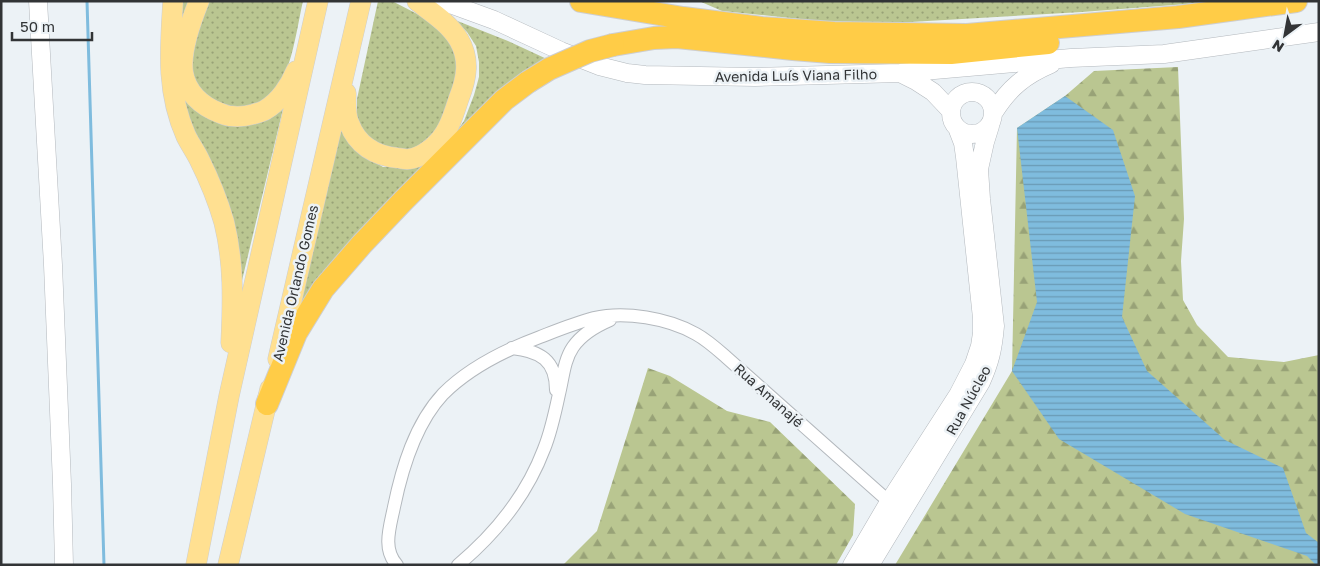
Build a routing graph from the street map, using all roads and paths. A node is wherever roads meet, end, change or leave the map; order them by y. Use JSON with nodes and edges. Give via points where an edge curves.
{"nodes":[{"id":1,"x":38,"y":1,"type":"edge"},
{"id":2,"x":174,"y":1,"type":"edge"},
{"id":3,"x":199,"y":1,"type":"edge"},
{"id":4,"x":318,"y":1,"type":"edge"},
{"id":5,"x":361,"y":1,"type":"edge"},
{"id":6,"x":417,"y":1,"type":"edge"},
{"id":7,"x":442,"y":1,"type":"edge"},
{"id":8,"x":582,"y":1,"type":"edge"},
{"id":9,"x":1296,"y":1,"type":"edge"},
{"id":10,"x":1178,"y":17,"type":"junction"},
{"id":11,"x":1319,"y":32,"type":"edge"},
{"id":12,"x":308,"y":42,"type":"junction"},
{"id":13,"x":1319,"y":44,"type":"edge"},
{"id":14,"x":350,"y":46,"type":"junction"},
{"id":15,"x":1164,"y":54,"type":"junction"},
{"id":16,"x":1071,"y":58,"type":"junction"},
{"id":17,"x":900,"y":73,"type":"junction"},
{"id":18,"x":951,"y":111,"type":"junction"},
{"id":19,"x":992,"y":119,"type":"junction"},
{"id":20,"x":958,"y":130,"type":"junction"},
{"id":21,"x":619,"y":316,"type":"junction"},
{"id":22,"x":509,"y":348,"type":"junction"},
{"id":23,"x":229,"y":396,"type":"junction"},
{"id":24,"x":267,"y":404,"type":"junction"},
{"id":25,"x":556,"y":406,"type":"junction"},
{"id":26,"x":895,"y":507,"type":"junction"},
{"id":27,"x":64,"y":565,"type":"edge"},
{"id":28,"x":196,"y":565,"type":"edge"},
{"id":29,"x":228,"y":565,"type":"edge"},
{"id":30,"x":397,"y":565,"type":"edge"},
{"id":31,"x":458,"y":565,"type":"edge"},
{"id":32,"x":852,"y":565,"type":"edge"},
{"id":33,"x":870,"y":565,"type":"edge"}],
"edges":[{"from":1,"to":27,"type":"main road","via":[[53,265]]},
{"from":2,"to":23,"type":"main road","via":[[170,58],[176,103],[186,135],[214,192],[230,250],[233,286]]},
{"from":3,"to":12,"type":"main road","via":[[186,39],[183,71],[186,85],[197,100],[212,110],[229,116],[247,116],[264,111],[281,96],[293,78]]},
{"from":4,"to":12,"type":"main road"},
{"from":5,"to":14,"type":"main road","name":"Avenida Orlando Gomes"},
{"from":6,"to":14,"type":"main road","via":[[448,26],[458,39],[467,68],[465,84],[451,121],[440,141],[426,152],[409,159],[387,157],[362,145],[354,135],[346,104]]},
{"from":7,"to":17,"type":"main road","name":"Avenida Luís Viana Filho","via":[[599,66],[627,73],[755,76]]},
{"from":8,"to":10,"type":"highway","via":[[682,18],[834,33],[967,35]]},
{"from":9,"to":10,"type":"highway"},
{"from":10,"to":24,"type":"highway","bridge":true,"via":[[1044,44],[951,53],[812,50],[677,37],[590,51],[549,69],[504,100],[362,244],[323,289],[296,333]]},
{"from":11,"to":15,"type":"main road","name":"Avenida Luís Viana Filho"},
{"from":12,"to":23,"type":"main road"},
{"from":13,"to":15,"type":"main road","name":"Avenida Luís Viana Filho","via":[[1258,51]]},
{"from":14,"to":24,"type":"main road","name":"Avenida Orlando Gomes"},
{"from":15,"to":16,"type":"main road","name":"Avenida Luís Viana Filho"},
{"from":16,"to":17,"type":"main road","name":"Avenida Luís Viana Filho"},
{"from":16,"to":19,"type":"main road","name":"Rua Núcleo","via":[[1023,78],[1006,94]]},
{"from":17,"to":18,"type":"main road","via":[[933,92]]},
{"from":18,"to":19,"type":"main road","via":[[962,94],[976,92],[992,105]]},
{"from":18,"to":20,"type":"main road"},
{"from":19,"to":20,"type":"main road","via":[[985,131],[979,134]]},
{"from":19,"to":26,"type":"main road","name":"Rua Núcleo","via":[[980,169],[995,326],[992,354],[981,382]]},
{"from":20,"to":26,"type":"main road","name":"Rua Núcleo","via":[[965,157],[982,318],[980,346],[958,395]]},
{"from":21,"to":22,"type":"street","name":"Rua Amanajé","via":[[595,318]]},
{"from":21,"to":25,"type":"street","name":"Rua Amanajé","via":[[590,331],[574,345]]},
{"from":21,"to":26,"type":"street","name":"Rua Amanajé","via":[[665,321],[698,335]]},
{"from":22,"to":25,"type":"street","name":"Rua Amanajé","via":[[533,352],[550,365],[556,380]]},
{"from":22,"to":30,"type":"street","name":"Rua Amanajé","via":[[464,375],[443,395],[416,435],[397,494],[388,537],[389,553]]},
{"from":23,"to":28,"type":"main road"},
{"from":24,"to":29,"type":"main road","name":"Avenida Orlando Gomes"},
{"from":25,"to":31,"type":"street","name":"Rua Amanajé","via":[[544,450],[520,496],[484,541]]},
{"from":26,"to":32,"type":"main road","name":"Rua Núcleo"},
{"from":26,"to":33,"type":"main road","name":"Rua Núcleo"}]}
